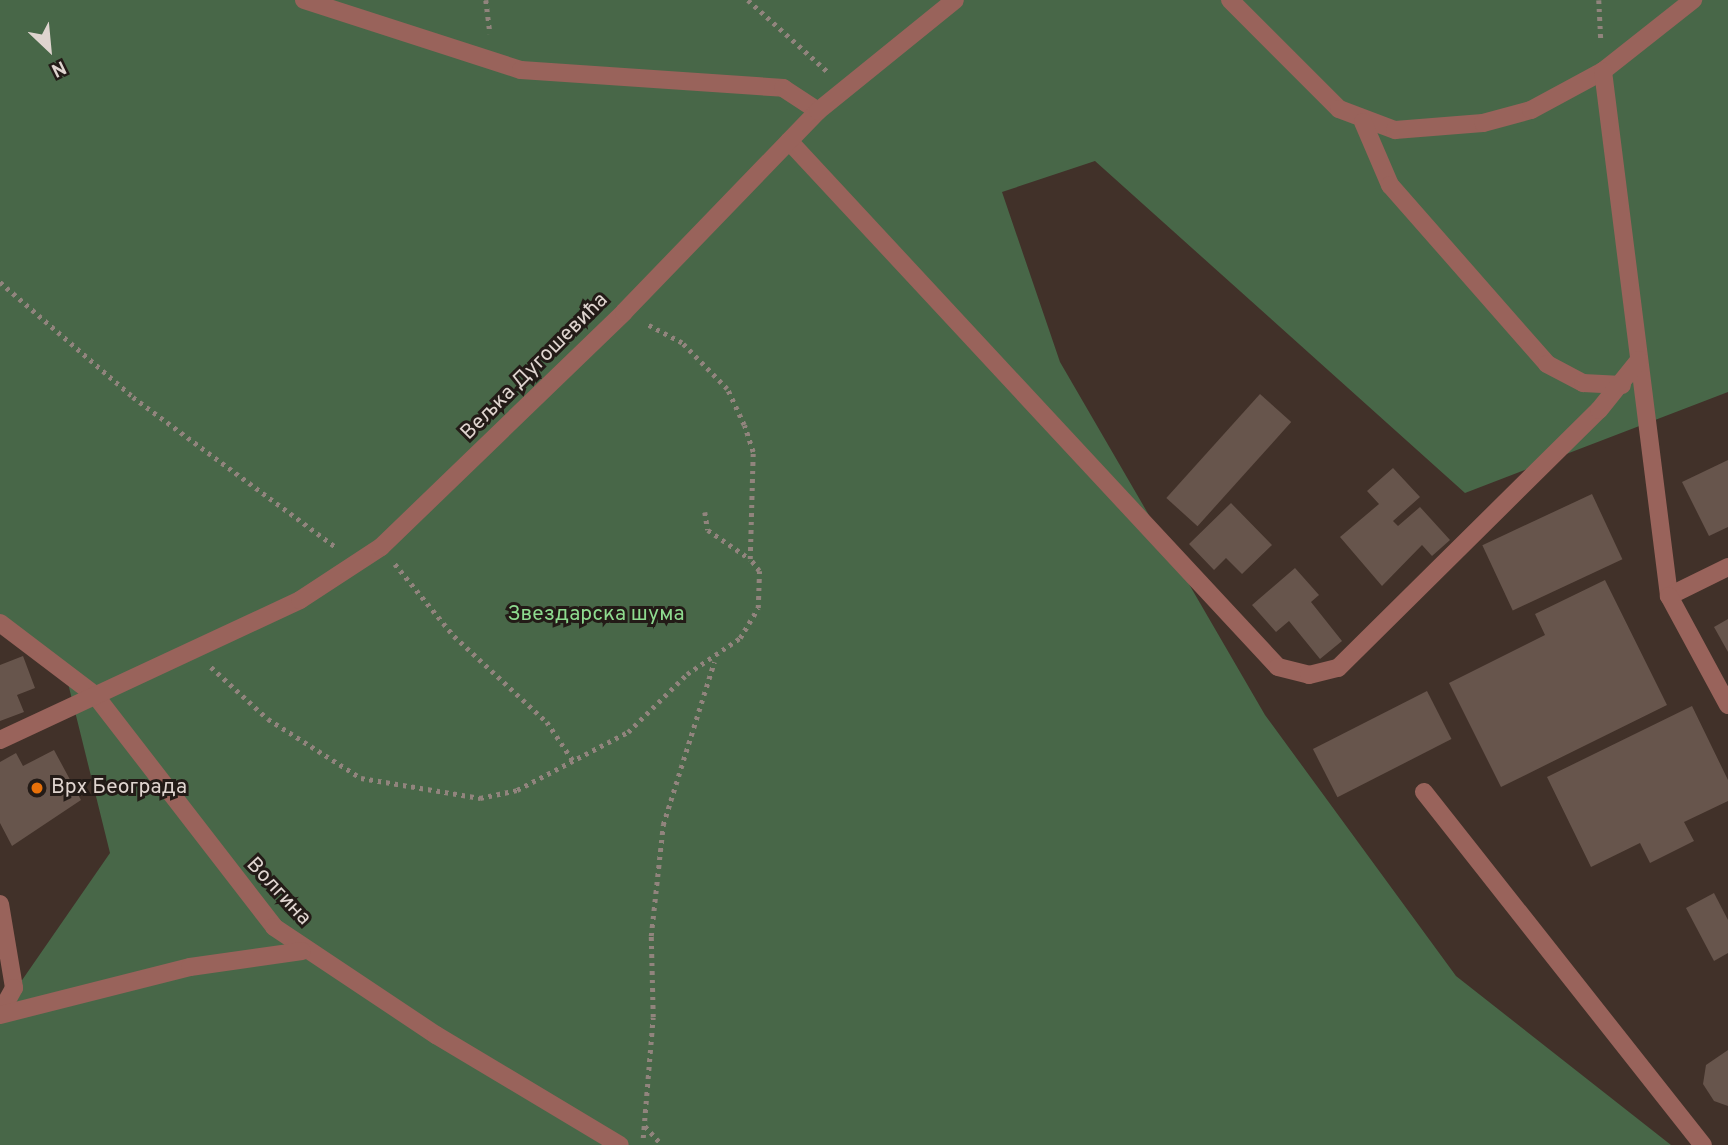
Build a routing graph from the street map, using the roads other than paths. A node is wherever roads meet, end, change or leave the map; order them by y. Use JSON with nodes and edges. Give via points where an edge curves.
{"nodes":[{"id":1,"x":304,"y":0,"type":"edge"},
{"id":2,"x":956,"y":0,"type":"edge"},
{"id":3,"x":1230,"y":0,"type":"edge"},
{"id":4,"x":1693,"y":0,"type":"edge"},
{"id":5,"x":1603,"y":71,"type":"junction"},
{"id":6,"x":818,"y":111,"type":"junction"},
{"id":7,"x":1363,"y":122,"type":"junction"},
{"id":8,"x":789,"y":141,"type":"junction"},
{"id":9,"x":1638,"y":351,"type":"junction"},
{"id":10,"x":1622,"y":385,"type":"junction"},
{"id":11,"x":1728,"y":567,"type":"edge"},
{"id":12,"x":1670,"y":596,"type":"junction"},
{"id":13,"x":0,"y":623,"type":"edge"},
{"id":14,"x":95,"y":695,"type":"junction"},
{"id":15,"x":1728,"y":705,"type":"edge"},
{"id":16,"x":0,"y":740,"type":"edge"},
{"id":17,"x":1424,"y":792,"type":"dead end"},
{"id":18,"x":0,"y":904,"type":"edge"},
{"id":19,"x":302,"y":951,"type":"junction"},
{"id":20,"x":0,"y":1014,"type":"edge"},
{"id":21,"x":620,"y":1145,"type":"edge"},
{"id":22,"x":1703,"y":1145,"type":"edge"}],
"edges":[{"from":1,"to":6,"type":"street","via":[[492,61],[590,77],[783,88]]},
{"from":2,"to":6,"type":"street","name":"Вељка Дугошевића"},
{"from":3,"to":7,"type":"street","via":[[1339,109]]},
{"from":4,"to":5,"type":"street"},
{"from":5,"to":7,"type":"street","via":[[1531,110],[1483,123],[1395,130]]},
{"from":5,"to":9,"type":"street"},
{"from":6,"to":8,"type":"street","name":"Вељка Дугошевића"},
{"from":7,"to":10,"type":"street","via":[[1390,185],[1547,364],[1583,383]]},
{"from":8,"to":10,"type":"street","via":[[1278,667],[1309,675],[1338,668]]},
{"from":8,"to":14,"type":"street","name":"Вељка Дугошевића","via":[[624,312],[382,547],[300,600]]},
{"from":9,"to":10,"type":"street"},
{"from":9,"to":12,"type":"street"},
{"from":11,"to":12,"type":"street"},
{"from":12,"to":15,"type":"street"},
{"from":13,"to":14,"type":"street","name":"Волгина"},
{"from":14,"to":16,"type":"street","name":"Вељка Дугошевића"},
{"from":14,"to":19,"type":"street","name":"Волгина","via":[[248,898]]},
{"from":17,"to":22,"type":"street"},
{"from":18,"to":20,"type":"street","via":[[14,988]]},
{"from":19,"to":20,"type":"street","via":[[190,967]]},
{"from":19,"to":21,"type":"street","name":"Волгина"}]}
